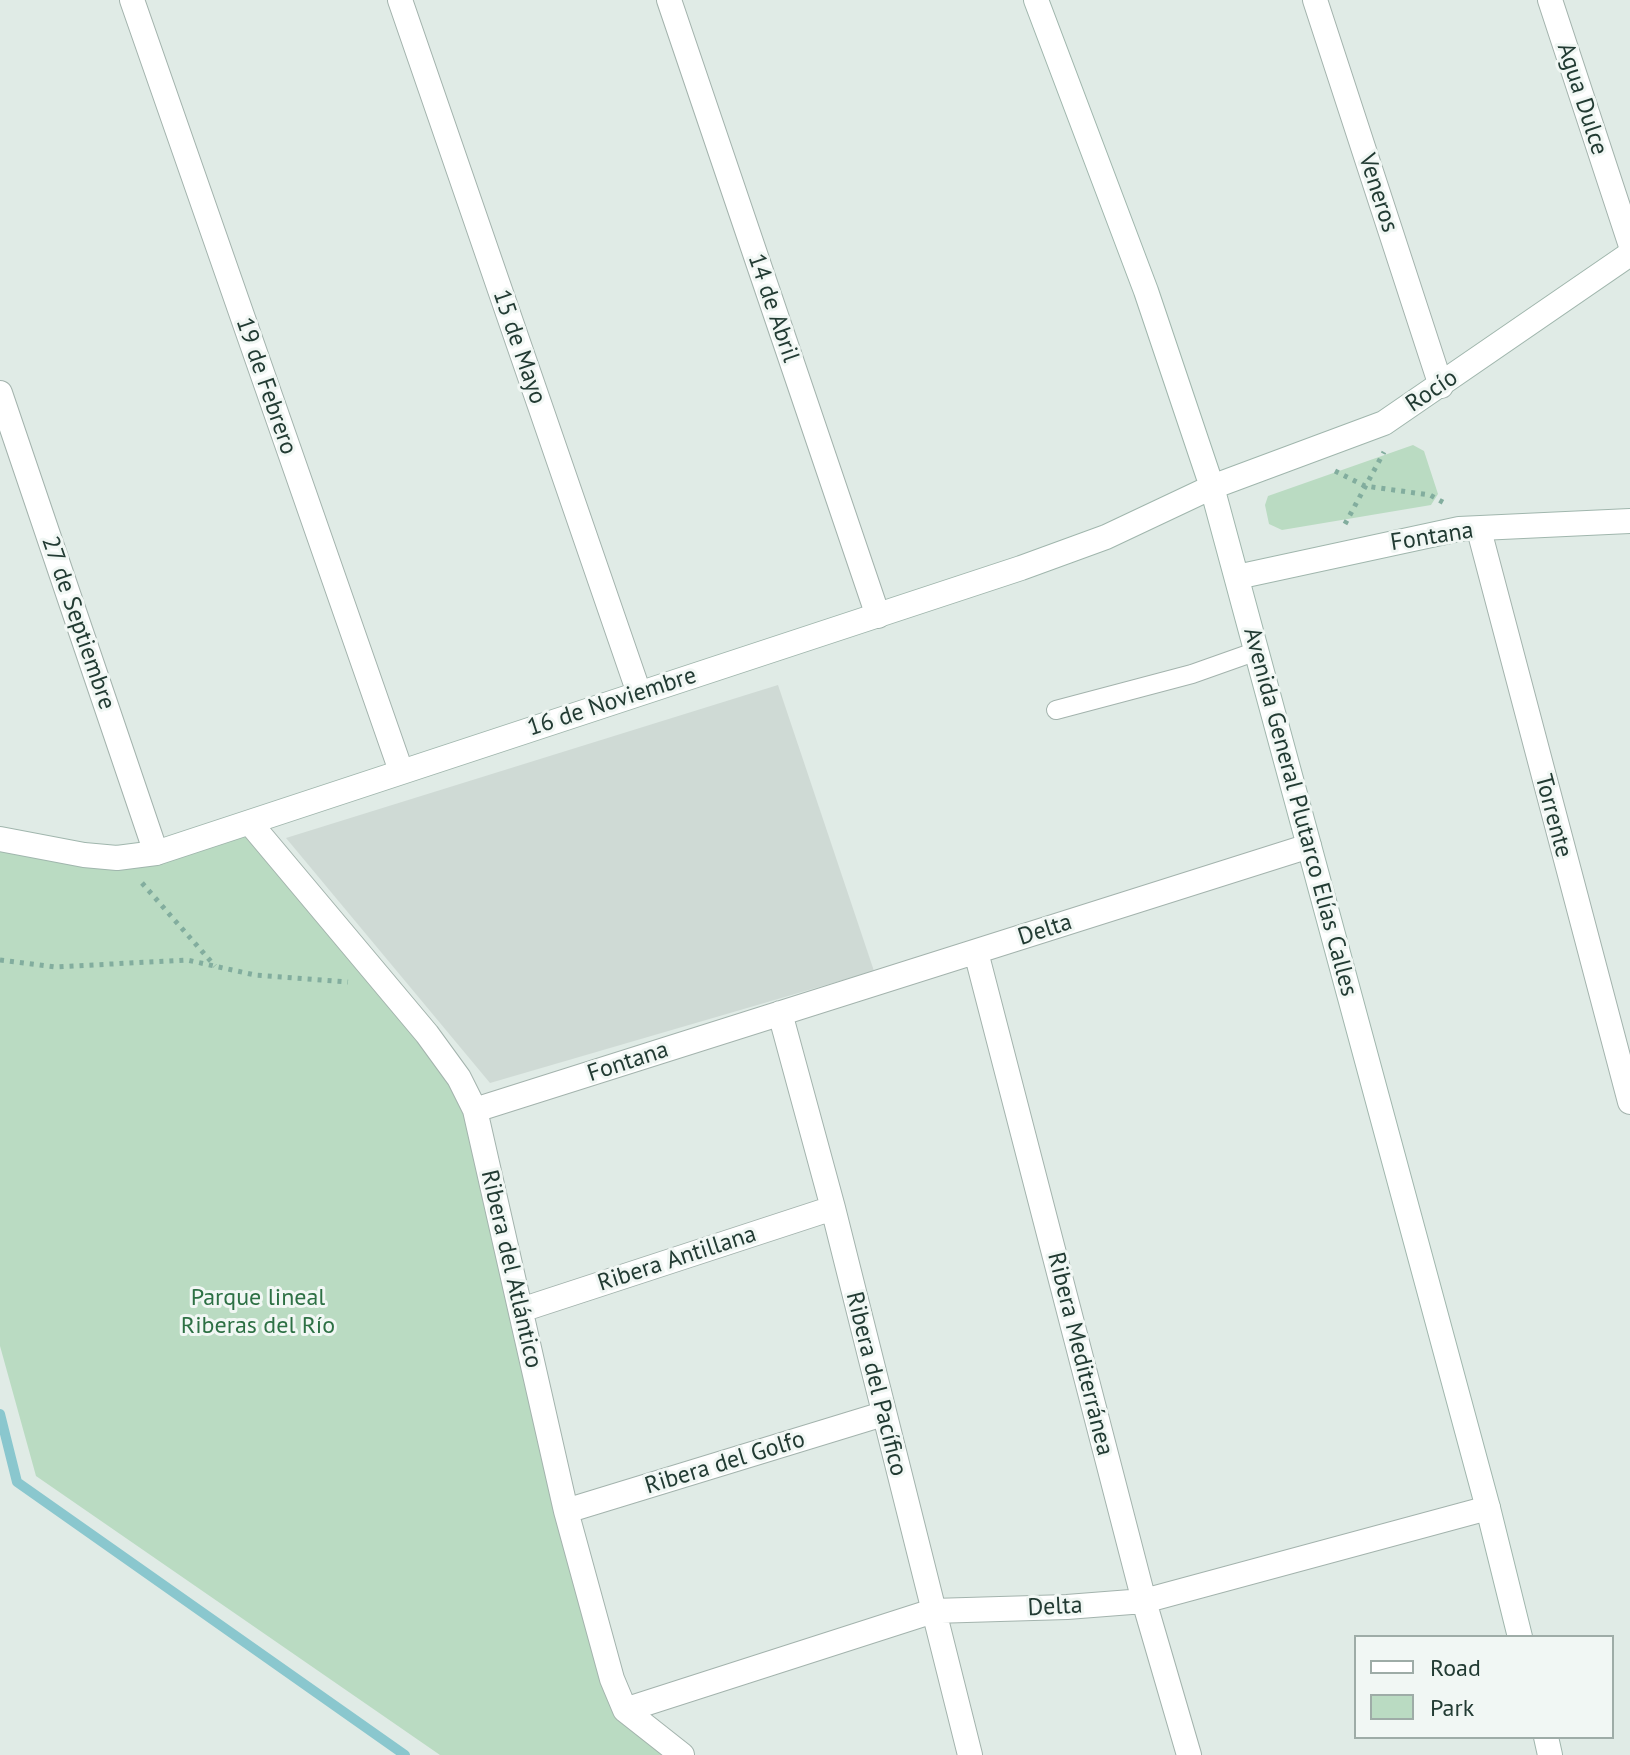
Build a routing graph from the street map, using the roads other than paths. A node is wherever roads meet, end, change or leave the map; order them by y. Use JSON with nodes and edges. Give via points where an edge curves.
{"nodes":[{"id":1,"x":132,"y":0,"type":"edge"},
{"id":2,"x":400,"y":0,"type":"edge"},
{"id":3,"x":669,"y":0,"type":"edge"},
{"id":4,"x":1036,"y":0,"type":"edge"},
{"id":5,"x":1315,"y":0,"type":"edge"},
{"id":6,"x":1550,"y":0,"type":"edge"},
{"id":7,"x":1630,"y":243,"type":"edge"},
{"id":8,"x":1630,"y":254,"type":"edge"},
{"id":9,"x":1441,"y":386,"type":"junction"},
{"id":10,"x":0,"y":393,"type":"edge"},
{"id":11,"x":1212,"y":487,"type":"junction"},
{"id":12,"x":1630,"y":521,"type":"edge"},
{"id":13,"x":1469,"y":529,"type":"junction"},
{"id":14,"x":1237,"y":577,"type":"junction"},
{"id":15,"x":878,"y":616,"type":"junction"},
{"id":16,"x":1257,"y":651,"type":"junction"},
{"id":17,"x":639,"y":693,"type":"junction"},
{"id":18,"x":1056,"y":710,"type":"dead end"},
{"id":19,"x":401,"y":771,"type":"junction"},
{"id":20,"x":250,"y":823,"type":"junction"},
{"id":21,"x":0,"y":839,"type":"edge"},
{"id":22,"x":1309,"y":846,"type":"junction"},
{"id":23,"x":156,"y":853,"type":"junction"},
{"id":24,"x":976,"y":952,"type":"junction"},
{"id":25,"x":780,"y":1013,"type":"junction"},
{"id":26,"x":1630,"y":1102,"type":"edge"},
{"id":27,"x":475,"y":1110,"type":"junction"},
{"id":28,"x":833,"y":1208,"type":"junction"},
{"id":29,"x":521,"y":1310,"type":"junction"},
{"id":30,"x":883,"y":1414,"type":"junction"},
{"id":31,"x":1488,"y":1508,"type":"junction"},
{"id":32,"x":566,"y":1511,"type":"junction"},
{"id":33,"x":1144,"y":1601,"type":"junction"},
{"id":34,"x":933,"y":1611,"type":"junction"},
{"id":35,"x":1520,"y":1635,"type":"edge"},
{"id":36,"x":625,"y":1710,"type":"junction"},
{"id":37,"x":682,"y":1755,"type":"edge"},
{"id":38,"x":970,"y":1755,"type":"edge"},
{"id":39,"x":1189,"y":1755,"type":"edge"}],
"edges":[{"from":1,"to":19,"type":"street","name":"19 de Febrero"},
{"from":2,"to":17,"type":"street","name":"15 de Mayo"},
{"from":3,"to":15,"type":"street","name":"14 de Abril"},
{"from":4,"to":11,"type":"street","name":"Avenida General Plutarco Elías Calles","via":[[1146,291]]},
{"from":5,"to":9,"type":"street","name":"Veneros"},
{"from":6,"to":7,"type":"street","name":"Agua Dulce"},
{"from":8,"to":9,"type":"street","name":"Rocío"},
{"from":9,"to":11,"type":"street","name":"Rocío","via":[[1384,423]]},
{"from":10,"to":23,"type":"street","name":"27 de Septiembre"},
{"from":11,"to":14,"type":"street","name":"Avenida General Plutarco Elías Calles"},
{"from":11,"to":15,"type":"street","name":"16 de Noviembre","via":[[1092,542]]},
{"from":12,"to":13,"type":"street","name":"Fontana"},
{"from":13,"to":14,"type":"street","name":"Fontana"},
{"from":13,"to":26,"type":"street","name":"Torrente"},
{"from":14,"to":16,"type":"street","name":"Avenida General Plutarco Elías Calles"},
{"from":15,"to":17,"type":"street","name":"16 de Noviembre"},
{"from":16,"to":18,"type":"lane"},
{"from":16,"to":22,"type":"street","name":"Avenida General Plutarco Elías Calles"},
{"from":17,"to":19,"type":"street","name":"16 de Noviembre"},
{"from":19,"to":20,"type":"street","name":"16 de Noviembre"},
{"from":20,"to":23,"type":"street","name":"16 de Noviembre"},
{"from":20,"to":27,"type":"street","name":"Ribera del Atlántico","via":[[451,1067]]},
{"from":21,"to":23,"type":"street","name":"16 de Noviembre","via":[[117,858]]},
{"from":22,"to":24,"type":"street","name":"Delta"},
{"from":22,"to":31,"type":"street","name":"Avenida General Plutarco Elías Calles"},
{"from":24,"to":25,"type":"street","name":"Delta"},
{"from":24,"to":33,"type":"street","name":"Ribera Mediterránea"},
{"from":25,"to":27,"type":"street","name":"Fontana"},
{"from":25,"to":28,"type":"street","name":"Ribera del Pacífico"},
{"from":27,"to":29,"type":"street","name":"Ribera del Atlántico"},
{"from":28,"to":29,"type":"street","name":"Ribera Antillana"},
{"from":28,"to":30,"type":"street","name":"Ribera del Pacífico"},
{"from":29,"to":32,"type":"street","name":"Ribera del Atlántico"},
{"from":30,"to":32,"type":"street","name":"Ribera del Golfo"},
{"from":30,"to":34,"type":"street","name":"Ribera del Pacífico"},
{"from":31,"to":33,"type":"street","name":"Delta"},
{"from":31,"to":35,"type":"street","name":"Avenida General Plutarco Elías Calles"},
{"from":32,"to":36,"type":"street","name":"Ribera del Atlántico"},
{"from":33,"to":34,"type":"street","name":"Delta"},
{"from":33,"to":39,"type":"street","name":"Ribera Mediterránea"},
{"from":34,"to":36,"type":"street","name":"Delta"},
{"from":34,"to":38,"type":"street","name":"Ribera del Pacífico"},
{"from":36,"to":37,"type":"street"}]}
